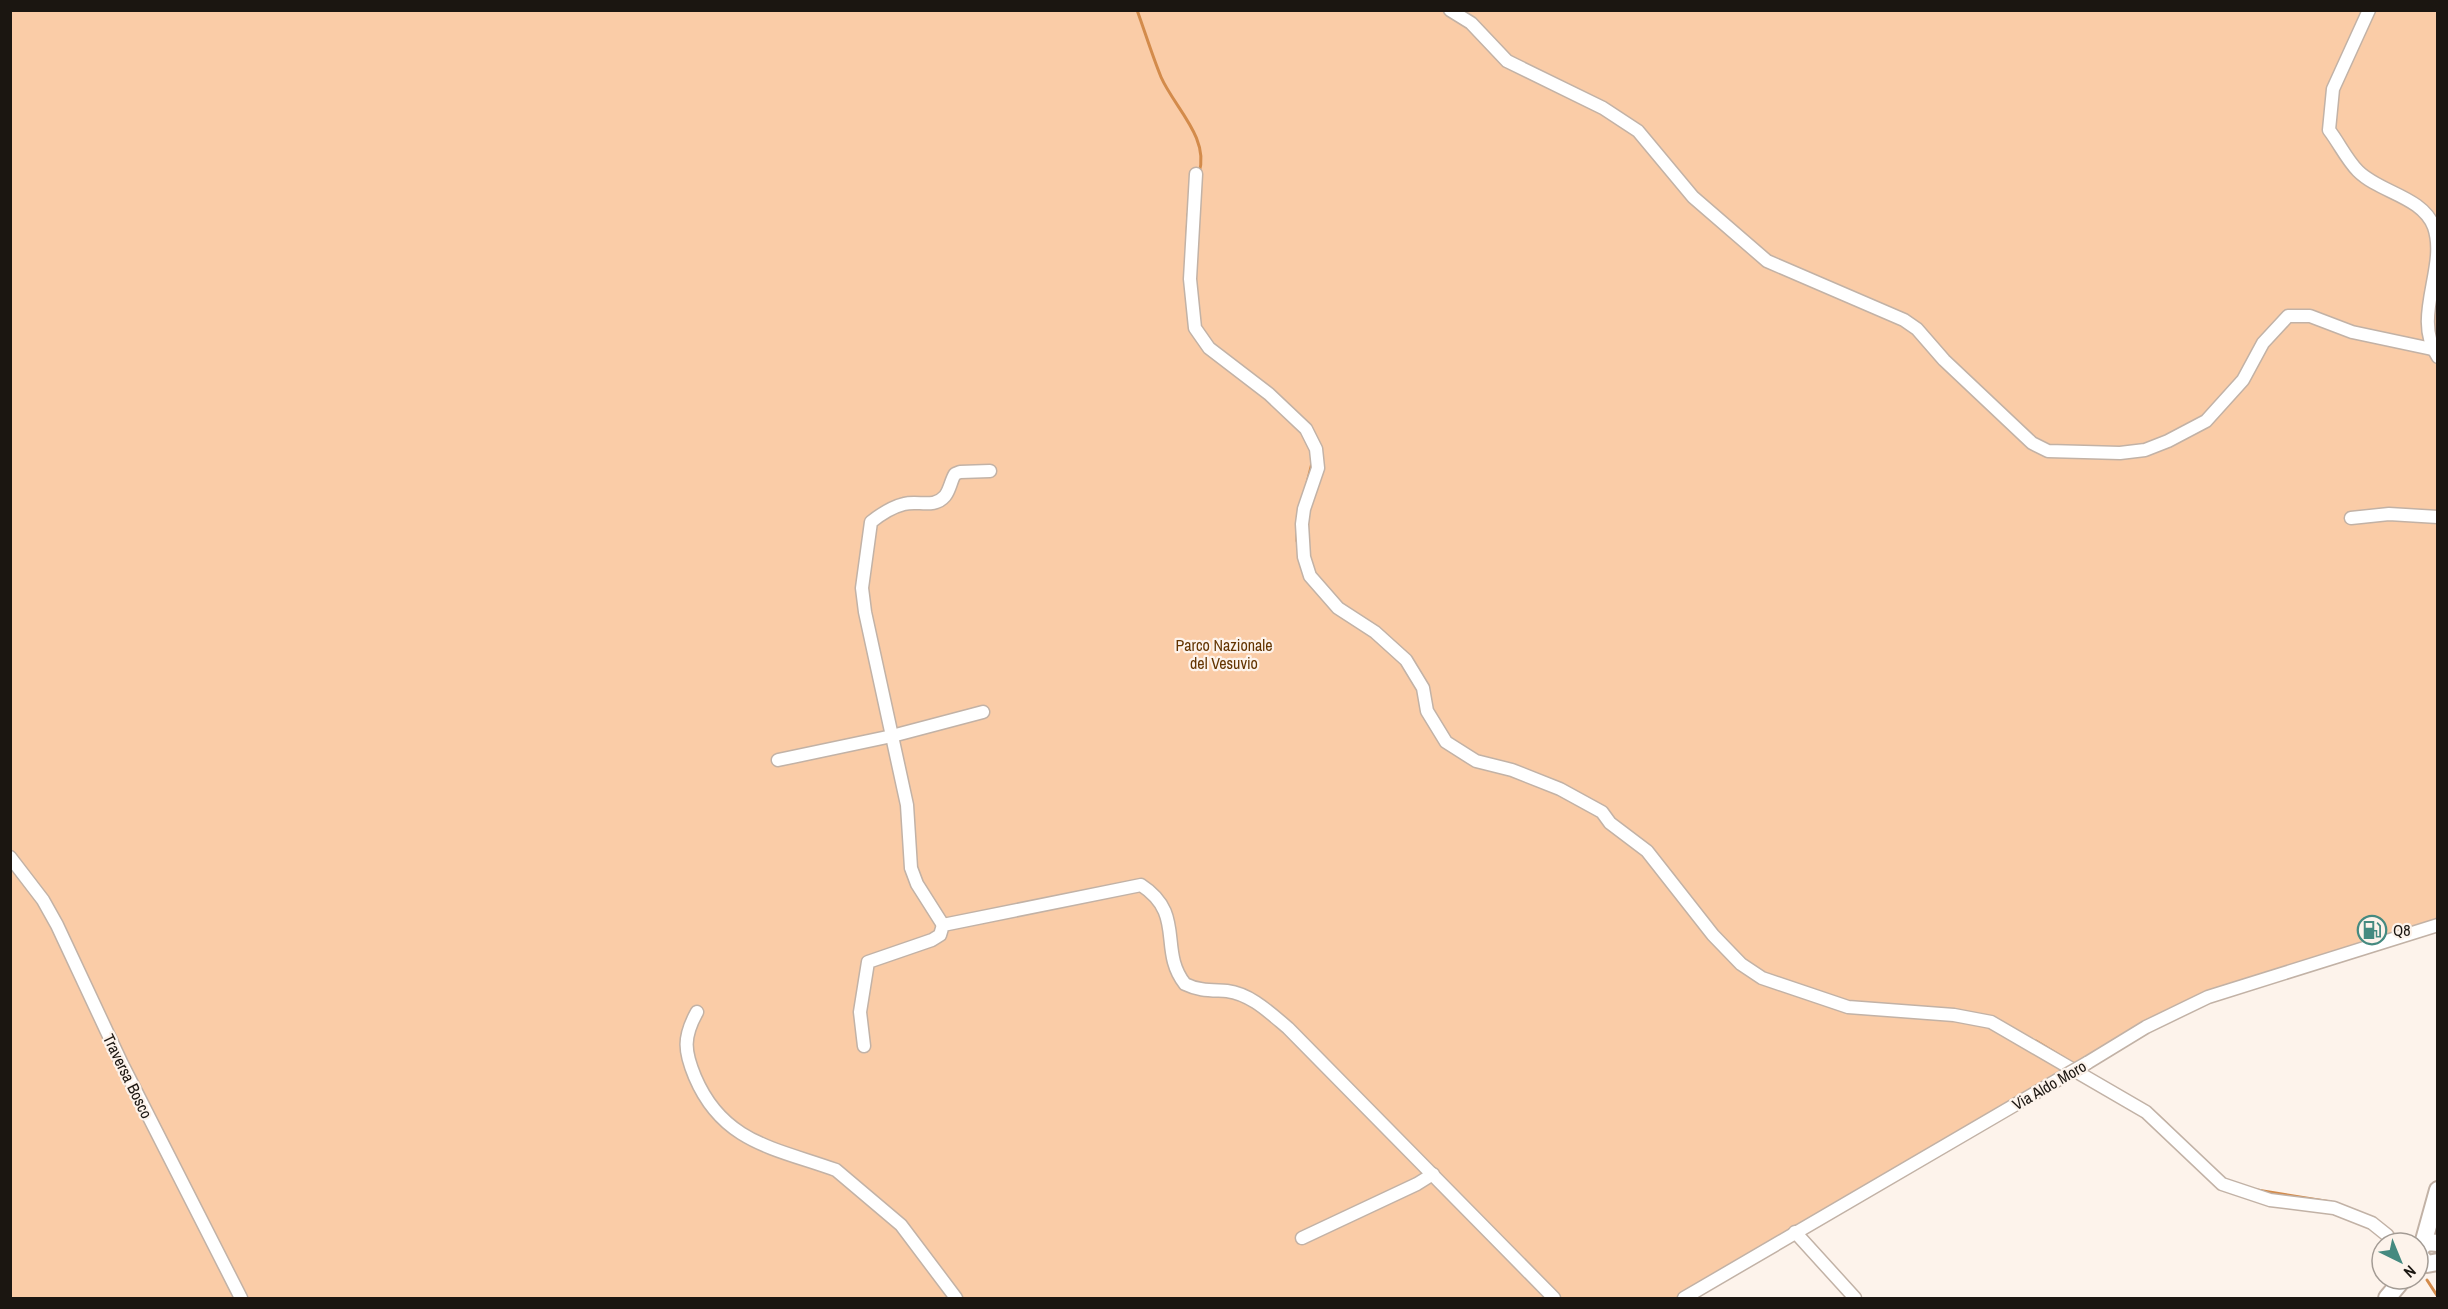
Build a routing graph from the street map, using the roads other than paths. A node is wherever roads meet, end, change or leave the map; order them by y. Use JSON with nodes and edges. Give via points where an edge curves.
{"nodes":[{"id":1,"x":1450,"y":10,"type":"edge"},
{"id":2,"x":2369,"y":10,"type":"edge"},
{"id":3,"x":1196,"y":174,"type":"dead end"},
{"id":4,"x":2435,"y":353,"type":"edge"},
{"id":5,"x":990,"y":471,"type":"dead end"},
{"id":6,"x":2438,"y":517,"type":"edge"},
{"id":7,"x":2351,"y":518,"type":"dead end"},
{"id":8,"x":983,"y":712,"type":"dead end"},
{"id":9,"x":892,"y":736,"type":"junction"},
{"id":10,"x":778,"y":760,"type":"dead end"},
{"id":11,"x":10,"y":857,"type":"edge"},
{"id":12,"x":943,"y":924,"type":"junction"},
{"id":13,"x":2438,"y":925,"type":"edge"},
{"id":14,"x":698,"y":1012,"type":"dead end"},
{"id":15,"x":864,"y":1046,"type":"dead end"},
{"id":16,"x":1433,"y":1174,"type":"junction"},
{"id":17,"x":2438,"y":1190,"type":"edge"},
{"id":18,"x":2382,"y":1231,"type":"edge"},
{"id":19,"x":1795,"y":1232,"type":"junction"},
{"id":20,"x":2430,"y":1235,"type":"edge"},
{"id":21,"x":1302,"y":1238,"type":"dead end"},
{"id":22,"x":241,"y":1299,"type":"edge"},
{"id":23,"x":956,"y":1299,"type":"edge"},
{"id":24,"x":1554,"y":1299,"type":"edge"},
{"id":25,"x":1684,"y":1299,"type":"edge"},
{"id":26,"x":1855,"y":1299,"type":"edge"}],
"edges":[{"from":1,"to":4,"type":"street","via":[[1471,23],[1507,61],[1603,108],[1638,131],[1693,197],[1767,261],[1917,329],[2016,430],[2048,451],[2145,450],[2191,430],[2206,421],[2243,380],[2263,343],[2288,316],[2310,316],[2352,332]]},
{"from":2,"to":4,"type":"street","via":[[2333,89],[2329,130],[2358,171],[2413,203],[2433,225],[2436,256],[2427,321]]},
{"from":3,"to":18,"type":"street","via":[[1190,279],[1195,328],[1209,348],[1269,394],[1306,429],[1316,449],[1318,468],[1302,524],[1304,557],[1310,576],[1338,608],[1375,632],[1406,660],[1423,688],[1427,711],[1446,742],[1476,760],[1560,789],[1602,812],[1610,823],[1647,851],[1713,935],[1741,964],[1762,978],[1848,1007],[1954,1015],[1991,1022],[2146,1112],[2222,1184],[2270,1200],[2334,1208]]},
{"from":5,"to":9,"type":"street","via":[[955,474],[939,500],[906,503],[871,522],[862,588]]},
{"from":6,"to":7,"type":"street","via":[[2410,514]]},
{"from":8,"to":9,"type":"street"},
{"from":9,"to":10,"type":"street"},
{"from":9,"to":12,"type":"street","via":[[907,806],[911,868]]},
{"from":11,"to":22,"type":"street","name":"Traversa Bosco","via":[[57,924],[122,1064]]},
{"from":12,"to":15,"type":"street","via":[[940,934],[932,940],[868,962],[860,1012]]},
{"from":12,"to":16,"type":"street","via":[[1141,885],[1163,904],[1175,966],[1185,984],[1255,1001],[1288,1028]]},
{"from":13,"to":19,"type":"street","name":"Via Aldo Moro","bridge":true,"via":[[2208,997],[2146,1027]]},
{"from":14,"to":23,"type":"street","via":[[687,1030],[689,1064],[704,1097],[722,1120],[746,1138],[836,1170],[848,1178],[901,1226]]},
{"from":16,"to":21,"type":"street"},
{"from":16,"to":24,"type":"street"},
{"from":17,"to":20,"type":"main road"},
{"from":19,"to":25,"type":"street","name":"Via Aldo Moro"},
{"from":19,"to":26,"type":"street"}]}
